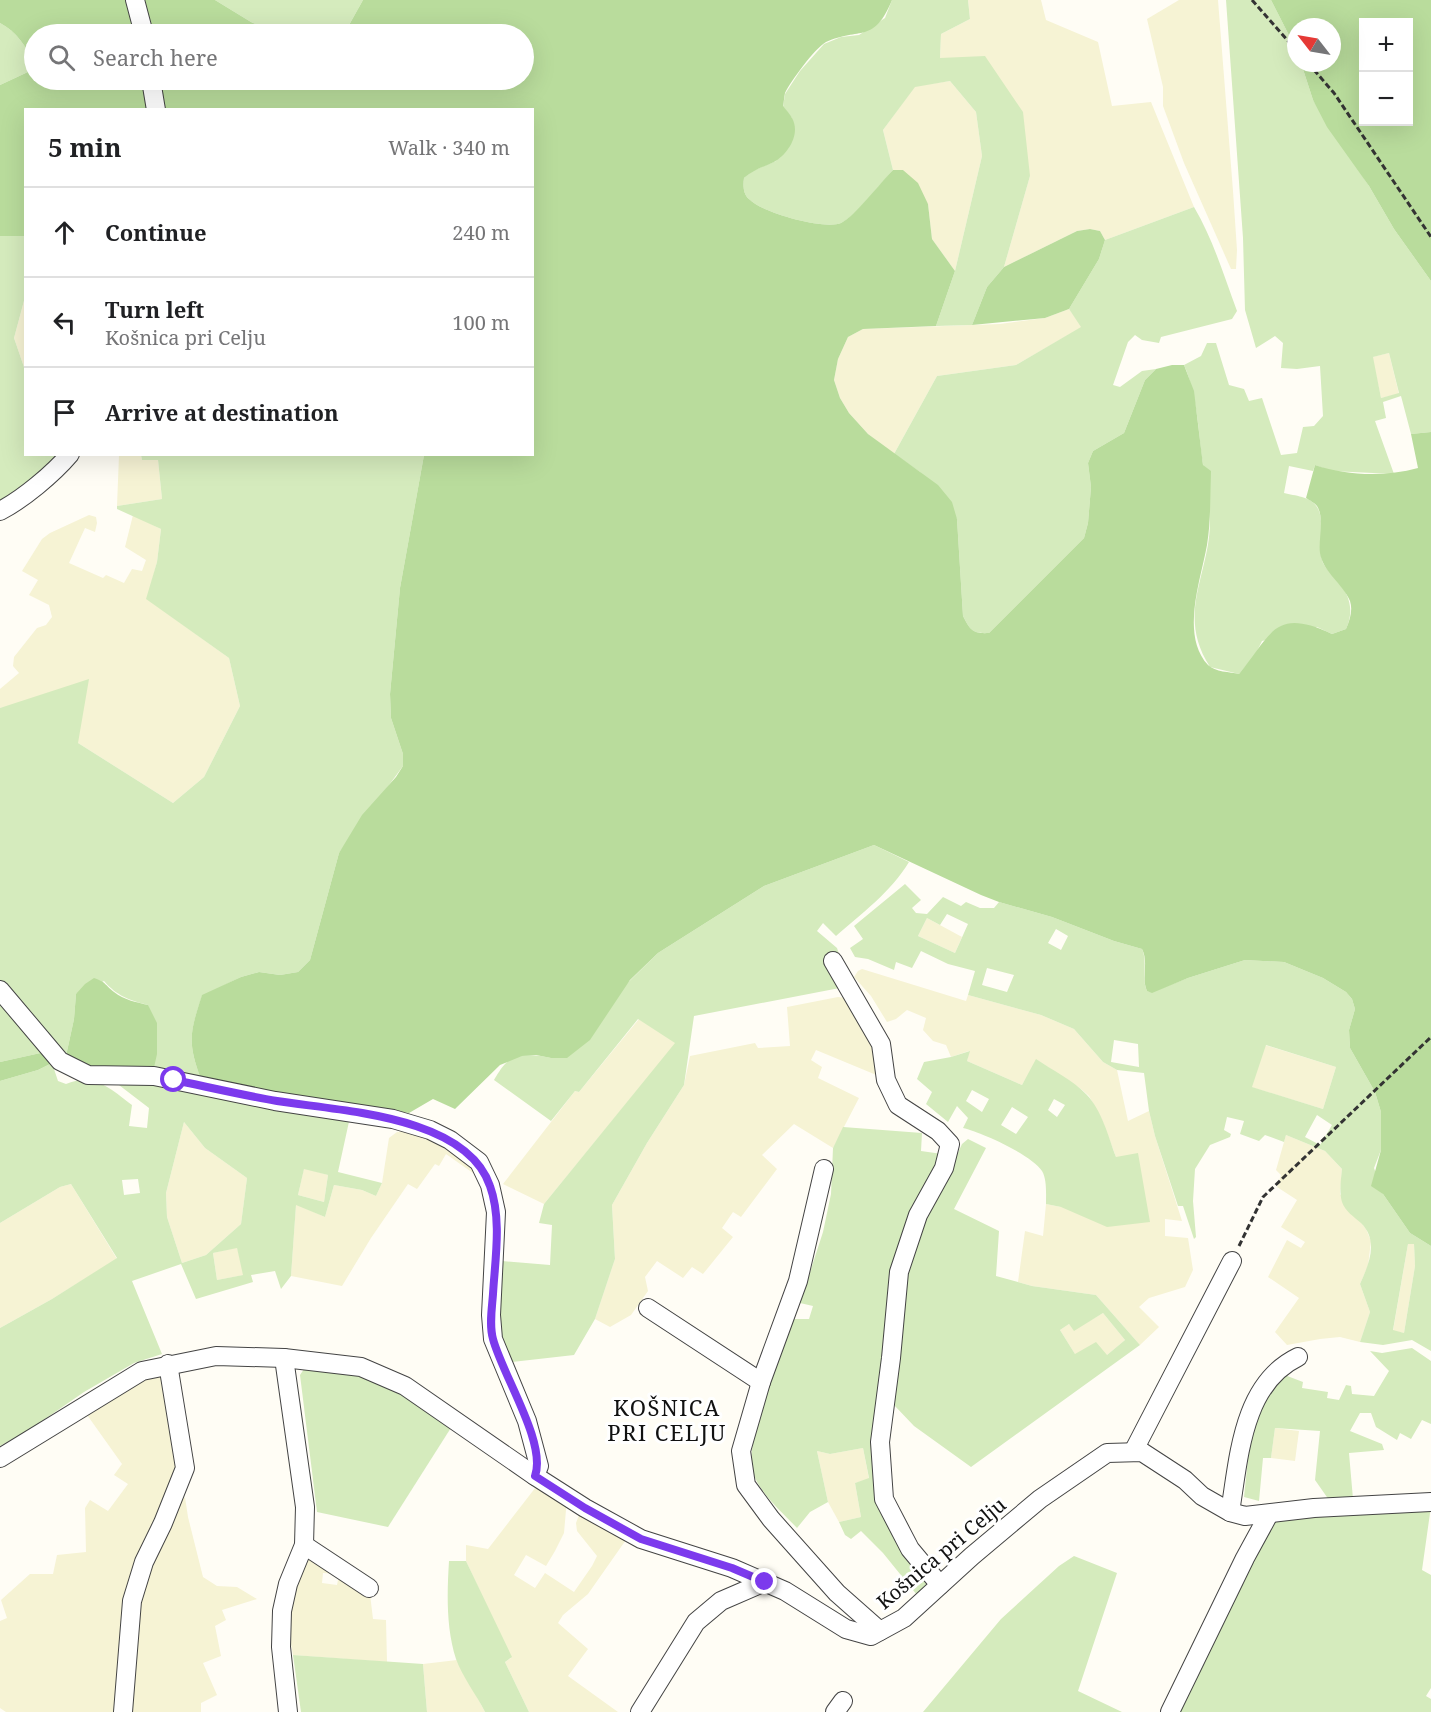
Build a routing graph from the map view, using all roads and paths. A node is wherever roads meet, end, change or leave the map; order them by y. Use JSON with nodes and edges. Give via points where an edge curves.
{"nodes":[{"id":1,"x":135,"y":0,"type":"edge"},
{"id":2,"x":1252,"y":0,"type":"edge"},
{"id":3,"x":141,"y":24,"type":"edge"},
{"id":4,"x":1287,"y":40,"type":"edge"},
{"id":5,"x":1316,"y":72,"type":"edge"},
{"id":6,"x":153,"y":90,"type":"edge"},
{"id":7,"x":156,"y":108,"type":"edge"},
{"id":8,"x":1431,"y":237,"type":"edge"},
{"id":9,"x":68,"y":456,"type":"edge"},
{"id":10,"x":0,"y":511,"type":"edge"},
{"id":11,"x":833,"y":961,"type":"dead end"},
{"id":12,"x":0,"y":990,"type":"edge"},
{"id":13,"x":1431,"y":1037,"type":"edge"},
{"id":14,"x":824,"y":1169,"type":"dead end"},
{"id":15,"x":1232,"y":1261,"type":"joint"},
{"id":16,"x":648,"y":1308,"type":"dead end"},
{"id":17,"x":284,"y":1358,"type":"junction"},
{"id":18,"x":1298,"y":1358,"type":"dead end"},
{"id":19,"x":168,"y":1364,"type":"junction"},
{"id":20,"x":761,"y":1382,"type":"junction"},
{"id":21,"x":1133,"y":1452,"type":"junction"},
{"id":22,"x":0,"y":1458,"type":"edge"},
{"id":23,"x":535,"y":1476,"type":"junction"},
{"id":24,"x":1431,"y":1502,"type":"edge"},
{"id":25,"x":1230,"y":1512,"type":"junction"},
{"id":26,"x":1269,"y":1514,"type":"junction"},
{"id":27,"x":304,"y":1545,"type":"junction"},
{"id":28,"x":765,"y":1582,"type":"junction"},
{"id":29,"x":940,"y":1585,"type":"junction"},
{"id":30,"x":369,"y":1588,"type":"dead end"},
{"id":31,"x":880,"y":1631,"type":"junction"},
{"id":32,"x":123,"y":1712,"type":"edge"},
{"id":33,"x":288,"y":1712,"type":"edge"},
{"id":34,"x":640,"y":1712,"type":"edge"},
{"id":35,"x":1170,"y":1712,"type":"edge"}],
"edges":[{"from":1,"to":3,"type":"street"},
{"from":2,"to":4,"type":"path"},
{"from":5,"to":8,"type":"path"},
{"from":6,"to":7,"type":"street"},
{"from":9,"to":10,"type":"street"},
{"from":11,"to":29,"type":"street","via":[[881,1044],[886,1080],[897,1104],[938,1131],[950,1144],[944,1168],[918,1215],[899,1272],[880,1443],[884,1499],[910,1549]]},
{"from":12,"to":23,"type":"street","via":[[60,1061],[88,1075],[154,1076],[275,1101],[393,1119],[430,1130],[479,1162],[490,1185],[496,1212],[493,1339],[527,1421],[538,1466]]},
{"from":13,"to":15,"type":"path","via":[[1263,1197]]},
{"from":14,"to":20,"type":"street","via":[[798,1281]]},
{"from":15,"to":21,"type":"street"},
{"from":16,"to":20,"type":"street"},
{"from":17,"to":19,"type":"street","name":"Košnica pri Celju","via":[[216,1356]]},
{"from":17,"to":23,"type":"street","name":"Košnica pri Celju","via":[[361,1367],[405,1386]]},
{"from":17,"to":27,"type":"street","via":[[305,1507]]},
{"from":18,"to":25,"type":"street","via":[[1284,1364],[1264,1384],[1250,1411]]},
{"from":19,"to":22,"type":"street","name":"Košnica pri Celju","via":[[142,1371]]},
{"from":19,"to":32,"type":"street","via":[[185,1468],[144,1562],[132,1601]]},
{"from":20,"to":31,"type":"street","via":[[741,1451],[746,1485],[837,1593]]},
{"from":21,"to":25,"type":"street","name":"Košnica pri Celju","via":[[1142,1452]]},
{"from":21,"to":29,"type":"street","name":"Košnica pri Celju","via":[[1107,1453],[1040,1498]]},
{"from":23,"to":28,"type":"street","name":"Košnica pri Celju","via":[[641,1539]]},
{"from":24,"to":26,"type":"street","name":"Košnica pri Celju"},
{"from":25,"to":26,"type":"street","name":"Košnica pri Celju","via":[[1245,1516]]},
{"from":26,"to":35,"type":"street"},
{"from":27,"to":30,"type":"street"},
{"from":27,"to":33,"type":"street","via":[[282,1611],[281,1647]]},
{"from":28,"to":31,"type":"street","name":"Košnica pri Celju","via":[[846,1629],[871,1636]]},
{"from":28,"to":34,"type":"street","via":[[721,1601],[696,1622]]},
{"from":29,"to":31,"type":"street","name":"Košnica pri Celju","via":[[904,1618]]}]}
